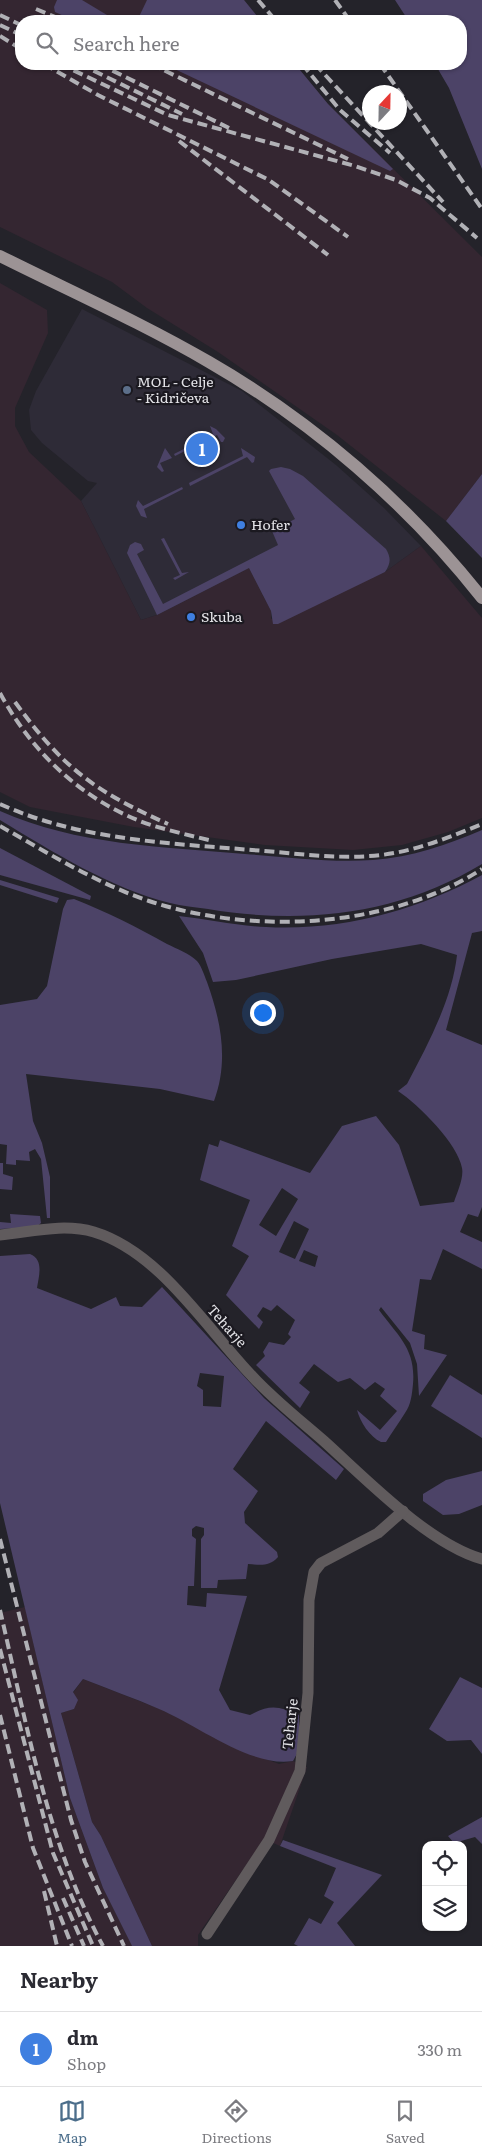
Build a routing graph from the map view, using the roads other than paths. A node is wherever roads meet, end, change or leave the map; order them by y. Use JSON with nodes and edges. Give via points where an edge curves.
{"nodes":[{"id":1,"x":0,"y":256,"type":"edge"},
{"id":2,"x":482,"y":598,"type":"edge"},
{"id":3,"x":0,"y":1235,"type":"edge"},
{"id":4,"x":403,"y":1511,"type":"junction"},
{"id":5,"x":482,"y":1559,"type":"edge"},
{"id":6,"x":207,"y":1934,"type":"dead end"}],
"edges":[{"from":1,"to":2,"type":"main road","via":[[210,362],[280,407],[346,458],[394,501]]},
{"from":3,"to":4,"type":"street","name":"Teharje","via":[[59,1228],[93,1232],[127,1246],[166,1280],[252,1377]]},
{"from":4,"to":5,"type":"street","name":"Teharje","via":[[445,1544]]},
{"from":4,"to":6,"type":"street","name":"Teharje","via":[[378,1533],[321,1563],[314,1572],[309,1600],[308,1693],[300,1771],[269,1840]]}]}
